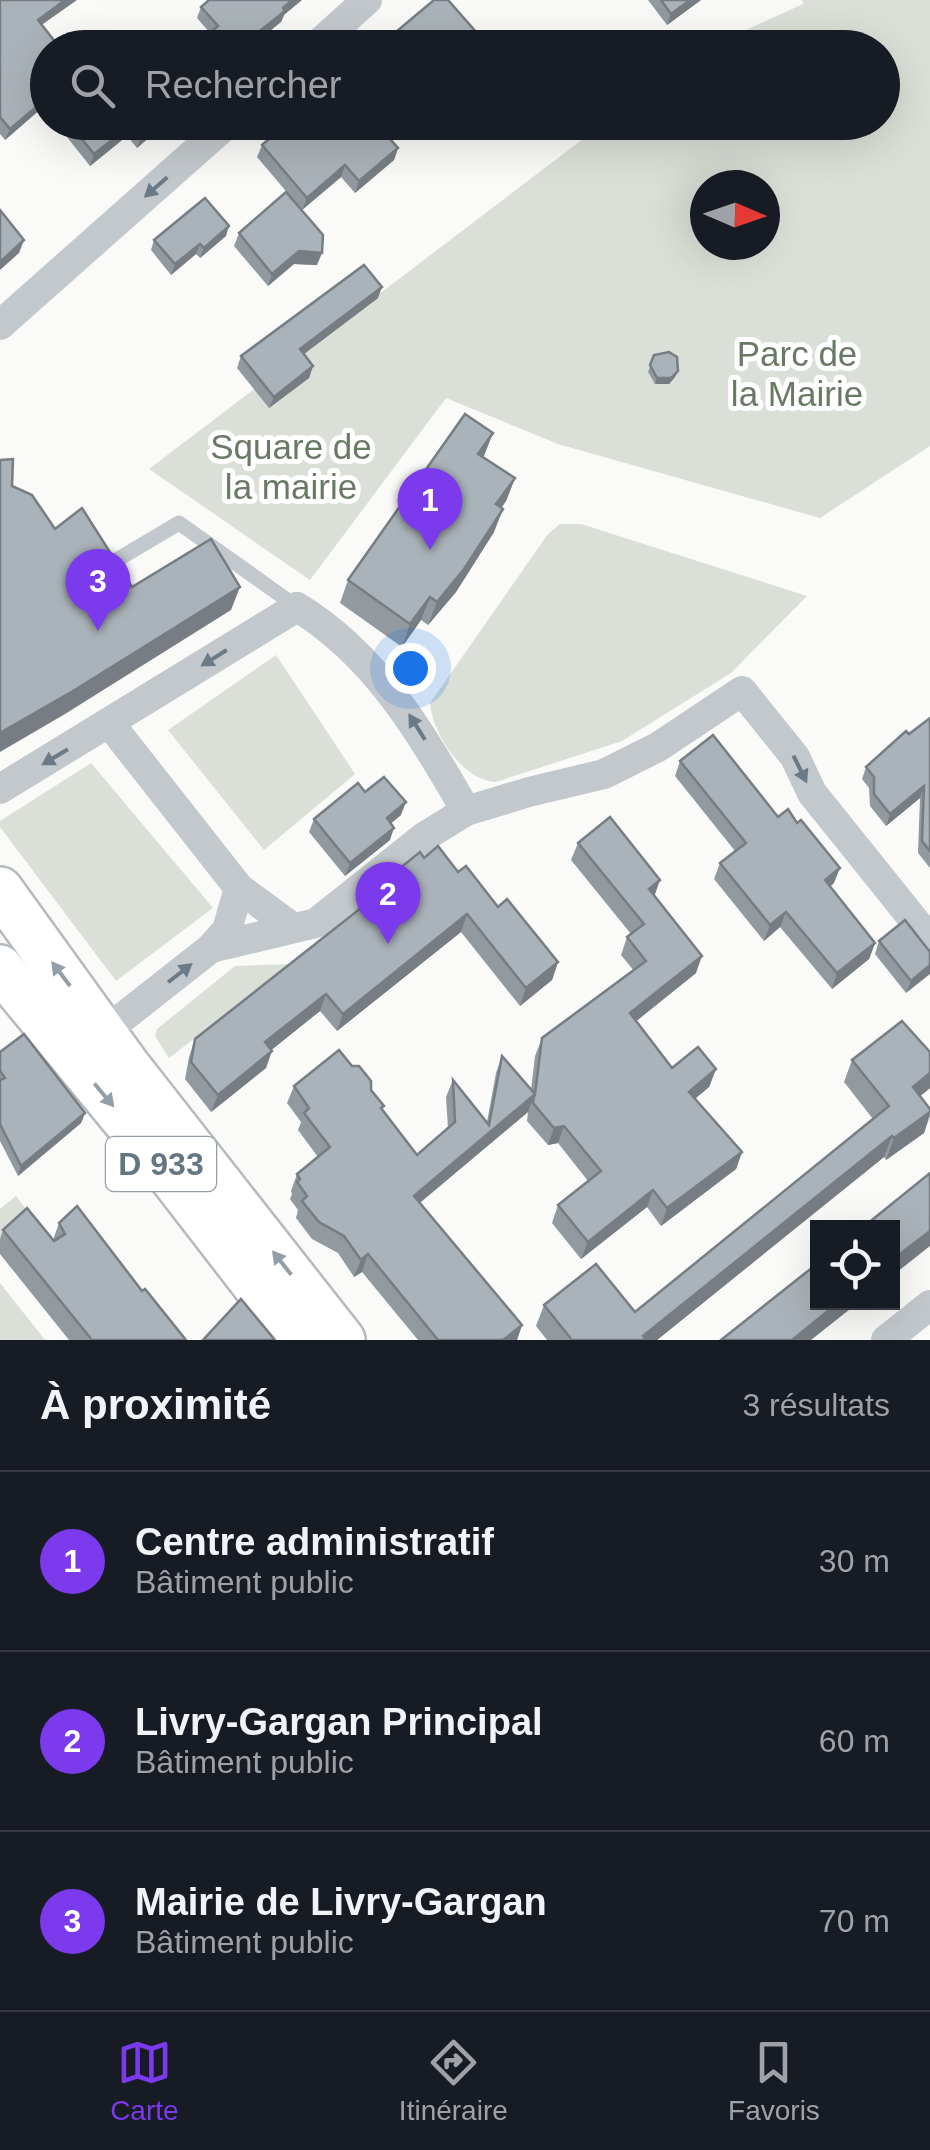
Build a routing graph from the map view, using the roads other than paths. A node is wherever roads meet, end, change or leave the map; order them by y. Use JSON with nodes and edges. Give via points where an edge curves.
{"nodes":[{"id":1,"x":367,"y":0,"type":"edge"},
{"id":2,"x":334,"y":30,"type":"edge"},
{"id":3,"x":209,"y":140,"type":"edge"},
{"id":4,"x":0,"y":325,"type":"edge"},
{"id":5,"x":116,"y":561,"type":"edge"},
{"id":6,"x":297,"y":607,"type":"junction"},
{"id":7,"x":110,"y":724,"type":"junction"},
{"id":8,"x":0,"y":790,"type":"edge"},
{"id":9,"x":466,"y":811,"type":"junction"},
{"id":10,"x":239,"y":888,"type":"junction"},
{"id":11,"x":0,"y":890,"type":"edge"},
{"id":12,"x":292,"y":927,"type":"junction"},
{"id":13,"x":930,"y":940,"type":"edge"},
{"id":14,"x":211,"y":948,"type":"junction"},
{"id":15,"x":9,"y":981,"type":"edge"},
{"id":16,"x":103,"y":1033,"type":"junction"},
{"id":17,"x":930,"y":1305,"type":"edge"},
{"id":18,"x":298,"y":1340,"type":"edge"},
{"id":19,"x":342,"y":1340,"type":"edge"},
{"id":20,"x":886,"y":1340,"type":"edge"}],
"edges":[{"from":1,"to":2,"type":"street"},
{"from":3,"to":4,"type":"street","one_way":true},
{"from":5,"to":6,"type":"lane","via":[[179,523]]},
{"from":6,"to":7,"type":"street","one_way":true},
{"from":9,"to":6,"type":"street","one_way":true,"via":[[408,713],[356,653]]},
{"from":7,"to":8,"type":"street","one_way":true},
{"from":7,"to":10,"type":"street"},
{"from":9,"to":12,"type":"street","via":[[316,922]]},
{"from":9,"to":13,"type":"street","one_way":true,"via":[[604,774],[742,691],[796,757],[812,794]]},
{"from":10,"to":12,"type":"street"},
{"from":10,"to":14,"type":"street","via":[[227,930]]},
{"from":16,"to":11,"type":"main road","number":"D 933","one_way":true},
{"from":12,"to":14,"type":"street"},
{"from":16,"to":14,"type":"street","one_way":true},
{"from":15,"to":16,"type":"street","via":[[67,1028]]},
{"from":15,"to":18,"type":"main road","number":"D 933","one_way":true},
{"from":19,"to":16,"type":"main road","number":"D 933","one_way":true},
{"from":17,"to":20,"type":"street"}]}
